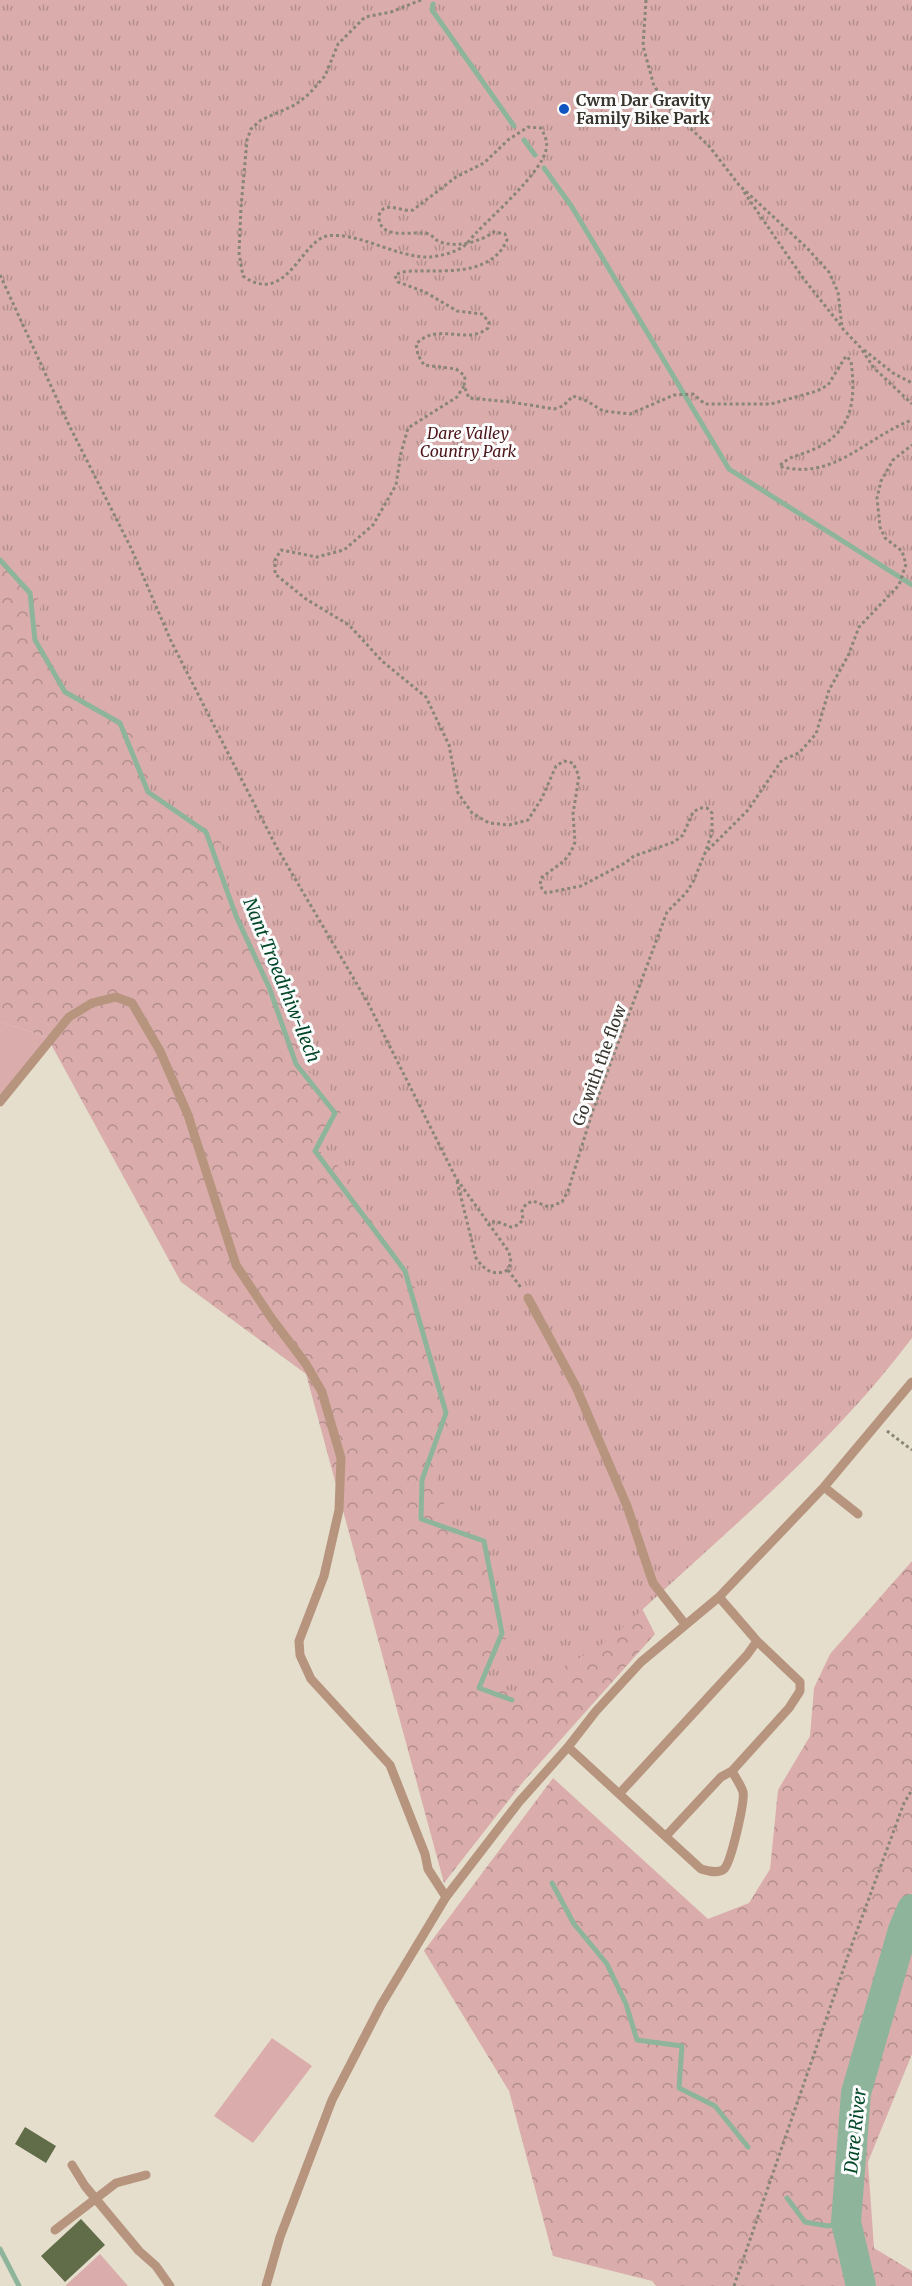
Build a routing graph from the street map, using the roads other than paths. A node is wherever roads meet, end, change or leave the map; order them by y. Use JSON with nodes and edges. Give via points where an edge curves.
{"nodes":[{"id":1,"x":0,"y":1102,"type":"edge"},
{"id":2,"x":528,"y":1298,"type":"road end"},
{"id":3,"x":912,"y":1382,"type":"edge"},
{"id":4,"x":824,"y":1487,"type":"junction"},
{"id":5,"x":858,"y":1514,"type":"dead end"},
{"id":6,"x":720,"y":1597,"type":"junction"},
{"id":7,"x":685,"y":1624,"type":"junction"},
{"id":8,"x":757,"y":1641,"type":"junction"},
{"id":9,"x":568,"y":1747,"type":"junction"},
{"id":10,"x":732,"y":1771,"type":"junction"},
{"id":11,"x":620,"y":1793,"type":"junction"},
{"id":12,"x":666,"y":1836,"type":"junction"},
{"id":13,"x":446,"y":1897,"type":"junction"},
{"id":14,"x":72,"y":2165,"type":"dead end"},
{"id":15,"x":146,"y":2175,"type":"dead end"},
{"id":16,"x":96,"y":2199,"type":"junction"},
{"id":17,"x":55,"y":2230,"type":"dead end"},
{"id":18,"x":170,"y":2286,"type":"edge"},
{"id":19,"x":266,"y":2286,"type":"edge"}],
"edges":[{"from":1,"to":13,"type":"lane","via":[[69,1017],[92,1003],[116,997],[132,1002],[160,1051],[188,1115],[236,1265],[306,1364],[322,1392],[334,1428],[341,1458],[339,1510],[324,1576],[299,1641],[300,1655],[311,1678],[390,1765],[428,1869]]},
{"from":2,"to":7,"type":"lane","via":[[576,1387],[627,1506],[653,1583]]},
{"from":3,"to":4,"type":"lane"},
{"from":4,"to":5,"type":"lane"},
{"from":4,"to":6,"type":"lane"},
{"from":6,"to":7,"type":"lane"},
{"from":6,"to":8,"type":"lane"},
{"from":7,"to":9,"type":"lane","via":[[642,1662]]},
{"from":8,"to":10,"type":"lane","via":[[800,1682],[800,1691]]},
{"from":8,"to":11,"type":"lane"},
{"from":9,"to":11,"type":"lane"},
{"from":9,"to":13,"type":"lane","via":[[519,1802]]},
{"from":10,"to":12,"type":"lane","via":[[721,1777]]},
{"from":10,"to":12,"type":"lane","via":[[743,1792],[732,1851],[724,1869],[701,1869]]},
{"from":11,"to":12,"type":"lane"},
{"from":13,"to":19,"type":"lane","via":[[381,2005],[332,2100],[280,2236]]},
{"from":14,"to":16,"type":"lane"},
{"from":15,"to":16,"type":"lane","via":[[116,2183]]},
{"from":16,"to":17,"type":"lane"},
{"from":16,"to":18,"type":"lane"}]}
